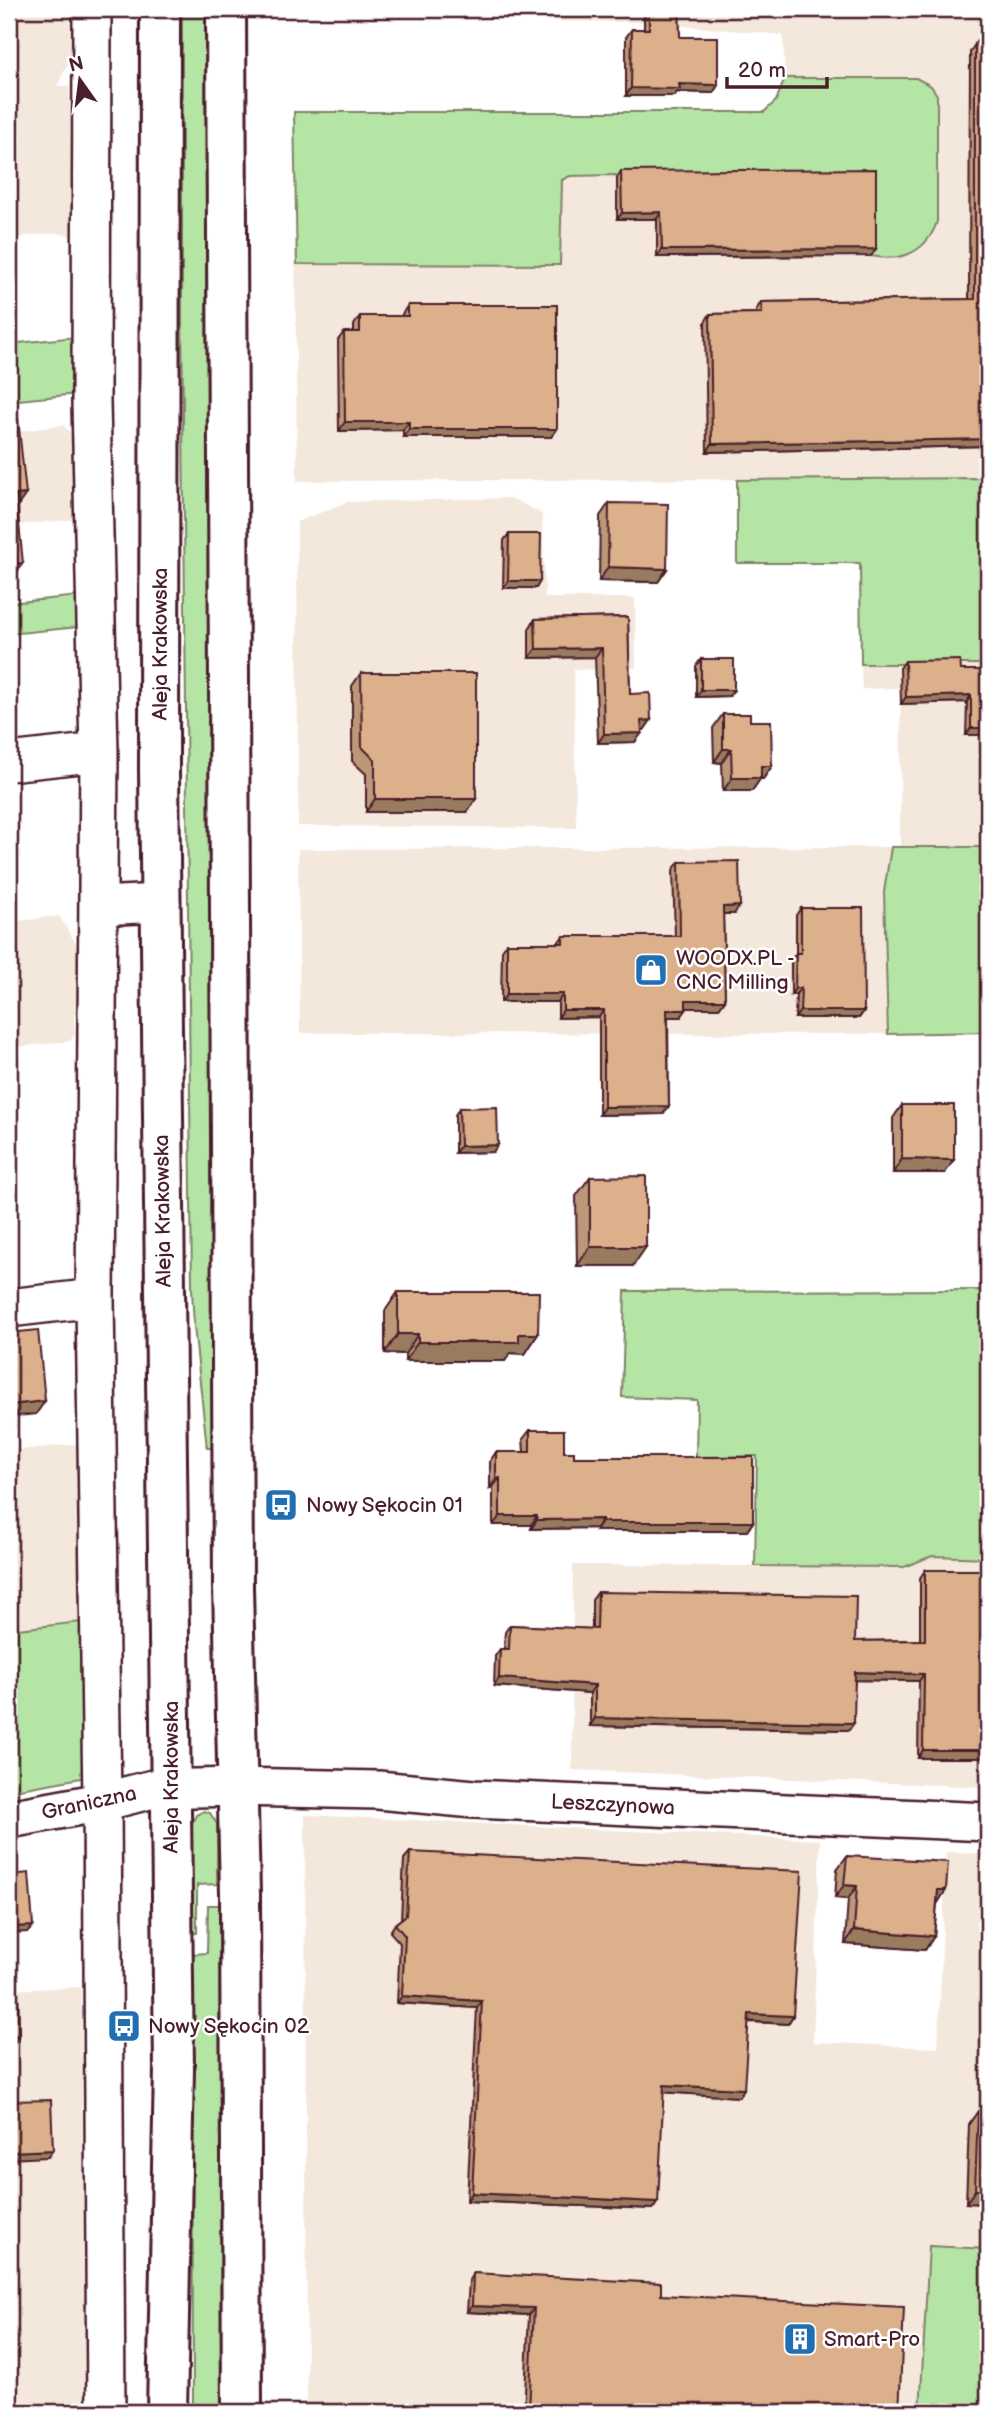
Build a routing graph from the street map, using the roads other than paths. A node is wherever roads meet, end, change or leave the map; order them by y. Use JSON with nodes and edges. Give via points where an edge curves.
{"nodes":[{"id":1,"x":92,"y":9,"type":"edge"},
{"id":2,"x":160,"y":9,"type":"edge"},
{"id":3,"x":226,"y":9,"type":"edge"},
{"id":4,"x":99,"y":752,"type":"junction"},
{"id":5,"x":9,"y":762,"type":"edge"},
{"id":6,"x":161,"y":903,"type":"junction"},
{"id":7,"x":98,"y":906,"type":"junction"},
{"id":8,"x":95,"y":1298,"type":"junction"},
{"id":9,"x":9,"y":1308,"type":"edge"},
{"id":10,"x":237,"y":1787,"type":"junction"},
{"id":11,"x":170,"y":1788,"type":"junction"},
{"id":12,"x":102,"y":1802,"type":"junction"},
{"id":13,"x":9,"y":1819,"type":"edge"},
{"id":14,"x":988,"y":1822,"type":"edge"},
{"id":15,"x":106,"y":2412,"type":"edge"},
{"id":16,"x":167,"y":2412,"type":"edge"},
{"id":17,"x":242,"y":2412,"type":"edge"}],
"edges":[{"from":1,"to":4,"type":"street","via":[[91,402]]},
{"from":2,"to":6,"type":"main road","name":"Aleja Krakowska"},
{"from":3,"to":10,"type":"main road"},
{"from":4,"to":5,"type":"street"},
{"from":4,"to":7,"type":"street"},
{"from":6,"to":7,"type":"street"},
{"from":6,"to":11,"type":"main road","name":"Aleja Krakowska"},
{"from":7,"to":8,"type":"street"},
{"from":8,"to":9,"type":"street"},
{"from":8,"to":12,"type":"street"},
{"from":10,"to":11,"type":"street","name":"Leszczynowa"},
{"from":10,"to":14,"type":"street","name":"Leszczynowa","via":[[378,1790],[474,1799]]},
{"from":10,"to":17,"type":"main road"},
{"from":11,"to":12,"type":"street","name":"Graniczna"},
{"from":11,"to":16,"type":"main road","name":"Aleja Krakowska","via":[[174,2069]]},
{"from":12,"to":13,"type":"street","name":"Graniczna"},
{"from":12,"to":15,"type":"street"}]}
